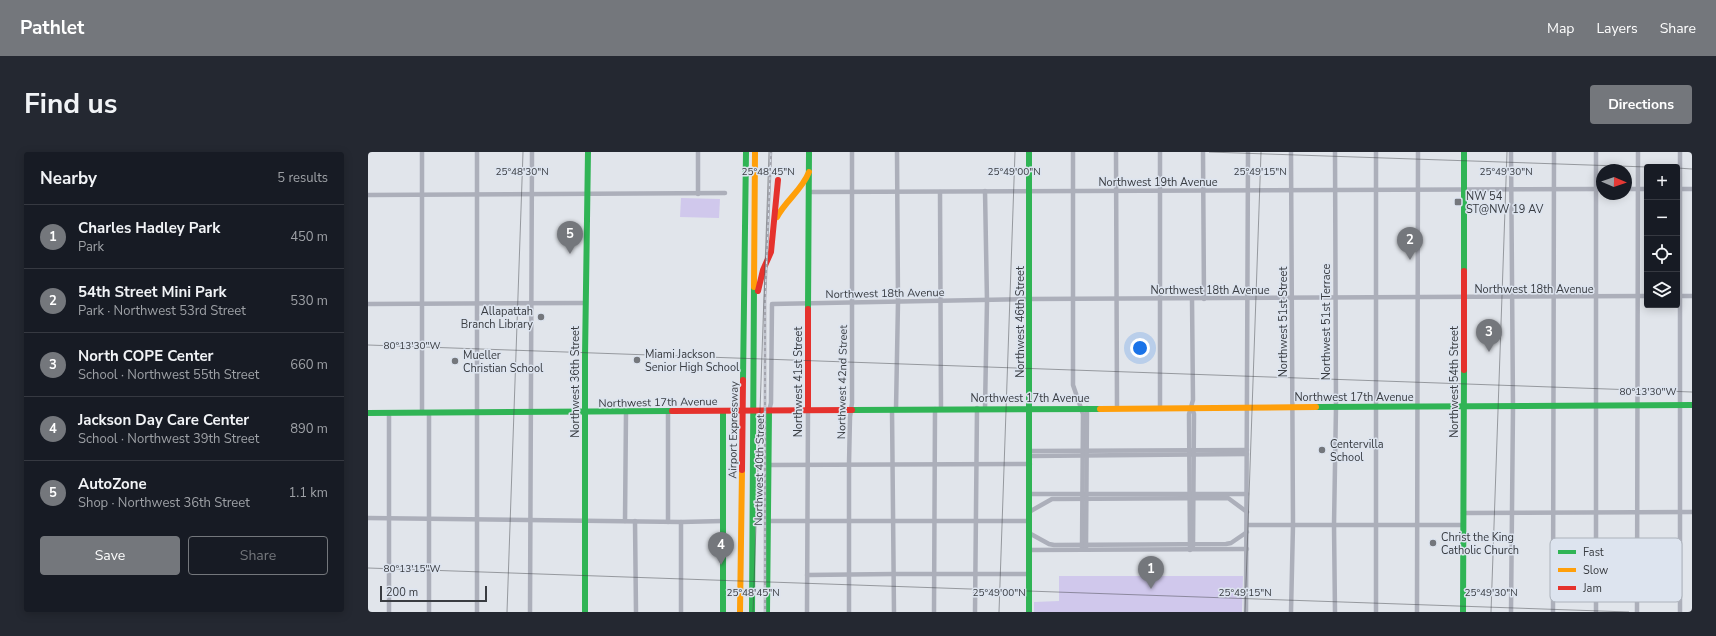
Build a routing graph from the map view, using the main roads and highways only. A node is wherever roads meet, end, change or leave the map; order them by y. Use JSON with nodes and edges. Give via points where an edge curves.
{"nodes":[{"id":1,"x":588,"y":152,"type":"edge"},
{"id":2,"x":755,"y":152,"type":"edge"},
{"id":3,"x":809,"y":152,"type":"edge"},
{"id":4,"x":1029,"y":152,"type":"edge"},
{"id":5,"x":1464,"y":152,"type":"edge"},
{"id":6,"x":745,"y":154,"type":"edge"},
{"id":7,"x":809,"y":172,"type":"junction"},
{"id":8,"x":778,"y":180,"type":"dead end"},
{"id":9,"x":774,"y":228,"type":"junction"},
{"id":10,"x":754,"y":307,"type":"junction"},
{"id":11,"x":1692,"y":405,"type":"edge"},
{"id":12,"x":1464,"y":407,"type":"junction"},
{"id":13,"x":1030,"y":408,"type":"junction"},
{"id":14,"x":808,"y":410,"type":"junction"},
{"id":15,"x":723,"y":411,"type":"junction"},
{"id":16,"x":768,"y":411,"type":"junction"},
{"id":17,"x":368,"y":413,"type":"edge"},
{"id":18,"x":585,"y":413,"type":"junction"},
{"id":19,"x":585,"y":612,"type":"edge"},
{"id":20,"x":723,"y":612,"type":"edge"},
{"id":21,"x":740,"y":612,"type":"edge"},
{"id":22,"x":752,"y":612,"type":"edge"},
{"id":23,"x":767,"y":612,"type":"edge"},
{"id":24,"x":1029,"y":612,"type":"edge"},
{"id":25,"x":1463,"y":612,"type":"edge"}],
"edges":[{"from":1,"to":18,"type":"main road","name":"Northwest 36th Street"},
{"from":2,"to":10,"type":"main road","name":"Airport Expressway"},
{"from":3,"to":7,"type":"main road","name":"Northwest 41st Street"},
{"from":4,"to":13,"type":"main road","name":"Northwest 46th Street"},
{"from":5,"to":12,"type":"main road","name":"Northwest 54th Street"},
{"from":6,"to":21,"type":"main road","name":"Airport Expressway"},
{"from":7,"to":9,"type":"main road","via":[[803,186],[779,212]]},
{"from":7,"to":14,"type":"main road","name":"Northwest 41st Street"},
{"from":8,"to":9,"type":"main road"},
{"from":9,"to":10,"type":"main road","via":[[771,252]]},
{"from":10,"to":22,"type":"main road","name":"Airport Expressway"},
{"from":11,"to":12,"type":"main road","name":"Northwest 17th Avenue"},
{"from":12,"to":13,"type":"main road","name":"Northwest 17th Avenue"},
{"from":12,"to":25,"type":"main road","name":"Northwest 54th Street"},
{"from":13,"to":14,"type":"main road","name":"Northwest 17th Avenue"},
{"from":13,"to":24,"type":"main road","name":"Northwest 46th Street"},
{"from":14,"to":16,"type":"main road","name":"Northwest 17th Avenue"},
{"from":15,"to":16,"type":"main road","name":"Northwest 17th Avenue"},
{"from":15,"to":18,"type":"main road","name":"Northwest 17th Avenue"},
{"from":15,"to":20,"type":"main road"},
{"from":16,"to":23,"type":"main road","name":"Northwest 40th Street"},
{"from":17,"to":18,"type":"main road","name":"Northwest 17th Avenue"},
{"from":18,"to":19,"type":"main road","name":"Northwest 36th Street"}]}
